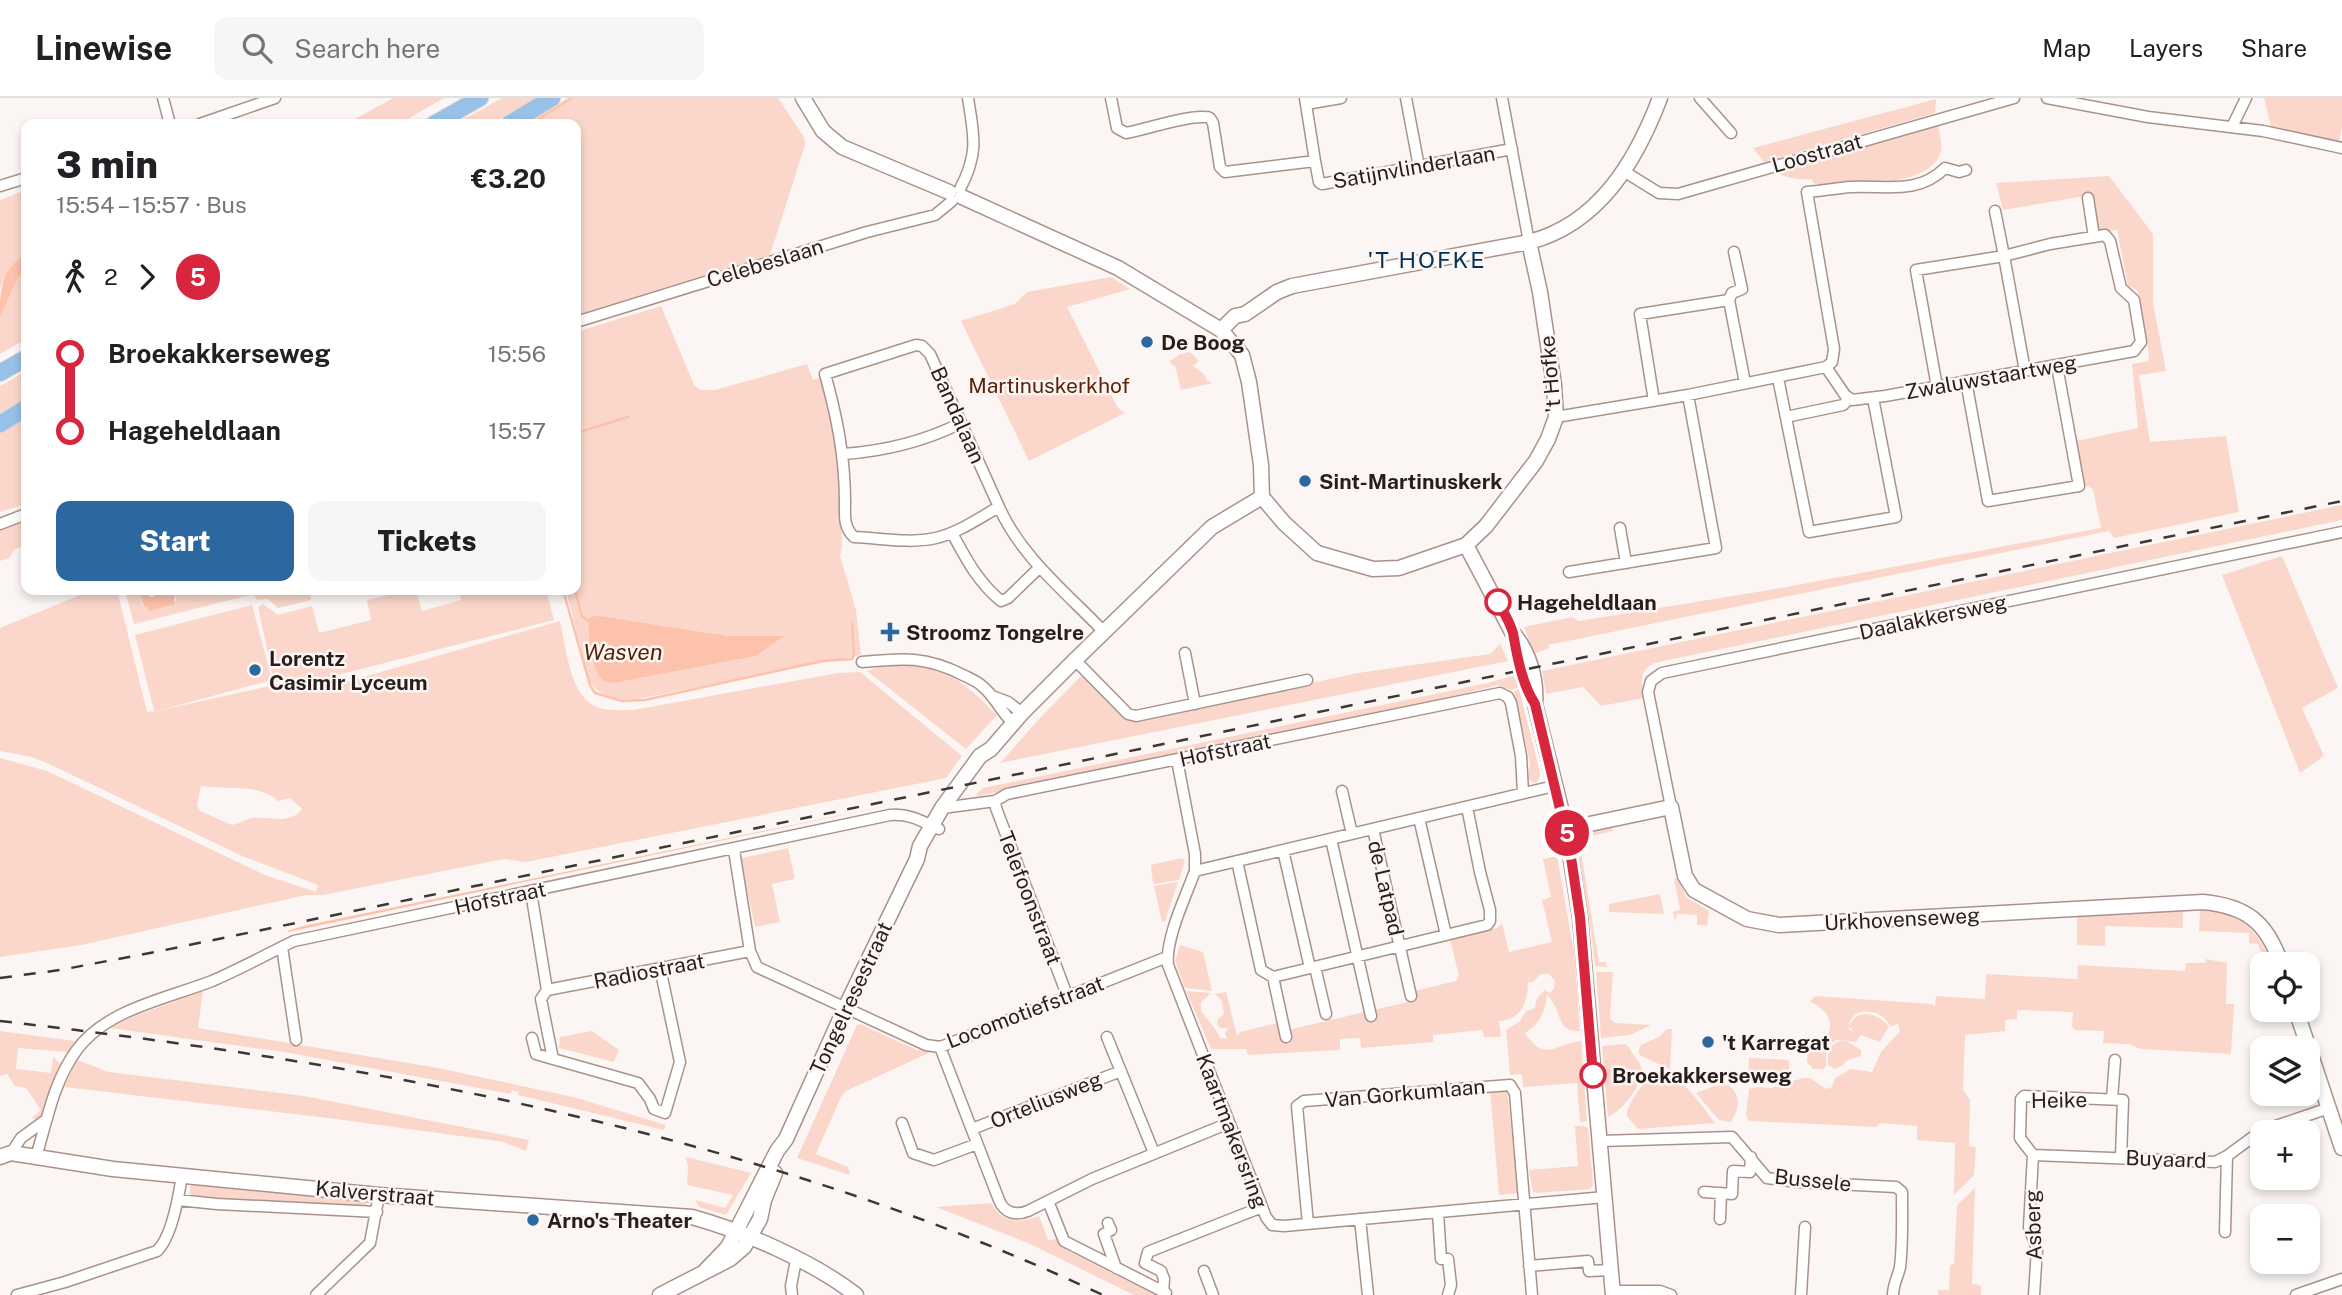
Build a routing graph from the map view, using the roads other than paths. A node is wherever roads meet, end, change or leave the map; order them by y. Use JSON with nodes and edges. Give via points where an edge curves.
{"nodes":[{"id":1,"x":163,"y":98,"type":"edge"},
{"id":2,"x":275,"y":98,"type":"edge"},
{"id":3,"x":480,"y":98,"type":"edge"},
{"id":4,"x":552,"y":98,"type":"edge"},
{"id":5,"x":803,"y":98,"type":"edge"},
{"id":6,"x":969,"y":98,"type":"edge"},
{"id":7,"x":1111,"y":98,"type":"edge"},
{"id":8,"x":1341,"y":98,"type":"edge"},
{"id":9,"x":1406,"y":98,"type":"edge"},
{"id":10,"x":1503,"y":98,"type":"edge"},
{"id":11,"x":1660,"y":98,"type":"edge"},
{"id":12,"x":1700,"y":98,"type":"edge"},
{"id":13,"x":2014,"y":98,"type":"edge"},
{"id":14,"x":2047,"y":98,"type":"edge"},
{"id":15,"x":2246,"y":98,"type":"edge"},
{"id":16,"x":1305,"y":101,"type":"edge"},
{"id":17,"x":169,"y":119,"type":"edge"},
{"id":18,"x":214,"y":119,"type":"edge"},
{"id":19,"x":444,"y":119,"type":"edge"},
{"id":20,"x":517,"y":119,"type":"edge"},
{"id":21,"x":2232,"y":127,"type":"junction"},
{"id":22,"x":1731,"y":134,"type":"dead end"},
{"id":23,"x":2342,"y":148,"type":"edge"},
{"id":24,"x":1512,"y":149,"type":"junction"},
{"id":25,"x":1315,"y":161,"type":"junction"},
{"id":26,"x":1419,"y":167,"type":"junction"},
{"id":27,"x":1966,"y":170,"type":"dead end"},
{"id":28,"x":1625,"y":172,"type":"junction"},
{"id":29,"x":21,"y":180,"type":"edge"},
{"id":30,"x":0,"y":186,"type":"edge"},
{"id":31,"x":956,"y":195,"type":"junction"},
{"id":32,"x":2088,"y":198,"type":"dead end"},
{"id":33,"x":1995,"y":211,"type":"dead end"},
{"id":34,"x":2094,"y":237,"type":"junction"},
{"id":35,"x":1529,"y":242,"type":"junction"},
{"id":36,"x":1734,"y":252,"type":"dead end"},
{"id":37,"x":2004,"y":256,"type":"junction"},
{"id":38,"x":1729,"y":300,"type":"junction"},
{"id":39,"x":581,"y":319,"type":"edge"},
{"id":40,"x":1226,"y":334,"type":"junction"},
{"id":41,"x":21,"y":361,"type":"edge"},
{"id":42,"x":2057,"y":366,"type":"junction"},
{"id":43,"x":1826,"y":367,"type":"junction"},
{"id":44,"x":2025,"y":371,"type":"junction"},
{"id":45,"x":0,"y":373,"type":"edge"},
{"id":46,"x":1778,"y":378,"type":"junction"},
{"id":47,"x":1966,"y":381,"type":"junction"},
{"id":48,"x":1745,"y":383,"type":"junction"},
{"id":49,"x":1937,"y":387,"type":"junction"},
{"id":50,"x":1688,"y":395,"type":"junction"},
{"id":51,"x":1873,"y":398,"type":"junction"},
{"id":52,"x":1849,"y":399,"type":"junction"},
{"id":53,"x":1654,"y":401,"type":"junction"},
{"id":54,"x":21,"y":411,"type":"edge"},
{"id":55,"x":1556,"y":417,"type":"junction"},
{"id":56,"x":1786,"y":417,"type":"junction"},
{"id":57,"x":961,"y":423,"type":"junction"},
{"id":58,"x":0,"y":424,"type":"edge"},
{"id":59,"x":844,"y":454,"type":"junction"},
{"id":60,"x":1262,"y":497,"type":"junction"},
{"id":61,"x":999,"y":506,"type":"junction"},
{"id":62,"x":21,"y":516,"type":"edge"},
{"id":63,"x":0,"y":524,"type":"edge"},
{"id":64,"x":1620,"y":528,"type":"dead end"},
{"id":65,"x":2342,"y":532,"type":"edge"},
{"id":66,"x":952,"y":533,"type":"junction"},
{"id":67,"x":1466,"y":545,"type":"junction"},
{"id":68,"x":1626,"y":563,"type":"junction"},
{"id":69,"x":1040,"y":567,"type":"junction"},
{"id":70,"x":1569,"y":572,"type":"dead end"},
{"id":71,"x":1104,"y":632,"type":"junction"},
{"id":72,"x":1185,"y":653,"type":"dead end"},
{"id":73,"x":1075,"y":660,"type":"junction"},
{"id":74,"x":862,"y":662,"type":"dead end"},
{"id":75,"x":1307,"y":680,"type":"dead end"},
{"id":76,"x":1195,"y":704,"type":"junction"},
{"id":77,"x":1018,"y":718,"type":"junction"},
{"id":78,"x":1177,"y":761,"type":"junction"},
{"id":79,"x":1554,"y":786,"type":"junction"},
{"id":80,"x":1342,"y":790,"type":"dead end"},
{"id":81,"x":1524,"y":793,"type":"junction"},
{"id":82,"x":995,"y":801,"type":"junction"},
{"id":83,"x":1467,"y":807,"type":"junction"},
{"id":84,"x":1671,"y":807,"type":"junction"},
{"id":85,"x":947,"y":808,"type":"junction"},
{"id":86,"x":1419,"y":818,"type":"junction"},
{"id":87,"x":935,"y":827,"type":"junction"},
{"id":88,"x":1373,"y":829,"type":"junction"},
{"id":89,"x":1566,"y":829,"type":"junction"},
{"id":90,"x":1352,"y":834,"type":"junction"},
{"id":91,"x":1331,"y":839,"type":"junction"},
{"id":92,"x":734,"y":849,"type":"junction"},
{"id":93,"x":1283,"y":850,"type":"junction"},
{"id":94,"x":1237,"y":861,"type":"junction"},
{"id":95,"x":1195,"y":871,"type":"junction"},
{"id":96,"x":531,"y":892,"type":"junction"},
{"id":97,"x":1446,"y":935,"type":"junction"},
{"id":98,"x":1399,"y":946,"type":"junction"},
{"id":99,"x":282,"y":947,"type":"junction"},
{"id":100,"x":750,"y":951,"type":"junction"},
{"id":101,"x":2275,"y":952,"type":"edge"},
{"id":102,"x":1167,"y":957,"type":"junction"},
{"id":103,"x":1357,"y":957,"type":"junction"},
{"id":104,"x":1313,"y":967,"type":"junction"},
{"id":105,"x":660,"y":968,"type":"junction"},
{"id":106,"x":1273,"y":977,"type":"junction"},
{"id":107,"x":548,"y":990,"type":"junction"},
{"id":108,"x":1067,"y":995,"type":"junction"},
{"id":109,"x":1411,"y":996,"type":"dead end"},
{"id":110,"x":845,"y":1008,"type":"junction"},
{"id":111,"x":1326,"y":1014,"type":"dead end"},
{"id":112,"x":1371,"y":1016,"type":"dead end"},
{"id":113,"x":2300,"y":1022,"type":"edge"},
{"id":114,"x":1107,"y":1037,"type":"dead end"},
{"id":115,"x":1286,"y":1037,"type":"dead end"},
{"id":116,"x":532,"y":1038,"type":"dead end"},
{"id":117,"x":296,"y":1040,"type":"dead end"},
{"id":118,"x":940,"y":1047,"type":"junction"},
{"id":119,"x":553,"y":1059,"type":"junction"},
{"id":120,"x":2115,"y":1059,"type":"dead end"},
{"id":121,"x":1121,"y":1070,"type":"junction"},
{"id":122,"x":2112,"y":1099,"type":"junction"},
{"id":123,"x":2329,"y":1108,"type":"junction"},
{"id":124,"x":47,"y":1119,"type":"junction"},
{"id":125,"x":902,"y":1122,"type":"dead end"},
{"id":126,"x":1229,"y":1123,"type":"junction"},
{"id":127,"x":972,"y":1129,"type":"junction"},
{"id":128,"x":1601,"y":1141,"type":"junction"},
{"id":129,"x":976,"y":1144,"type":"junction"},
{"id":130,"x":2342,"y":1148,"type":"edge"},
{"id":131,"x":4,"y":1152,"type":"edge"},
{"id":132,"x":1154,"y":1153,"type":"junction"},
{"id":133,"x":2033,"y":1155,"type":"junction"},
{"id":134,"x":2227,"y":1156,"type":"junction"},
{"id":135,"x":36,"y":1157,"type":"junction"},
{"id":136,"x":1751,"y":1157,"type":"junction"},
{"id":137,"x":2121,"y":1157,"type":"junction"},
{"id":138,"x":182,"y":1175,"type":"junction"},
{"id":139,"x":1704,"y":1192,"type":"dead end"},
{"id":140,"x":1721,"y":1193,"type":"junction"},
{"id":141,"x":379,"y":1195,"type":"junction"},
{"id":142,"x":1605,"y":1198,"type":"junction"},
{"id":143,"x":178,"y":1200,"type":"junction"},
{"id":144,"x":1048,"y":1201,"type":"junction"},
{"id":145,"x":1524,"y":1206,"type":"junction"},
{"id":146,"x":1262,"y":1207,"type":"junction"},
{"id":147,"x":377,"y":1212,"type":"junction"},
{"id":148,"x":1438,"y":1213,"type":"junction"},
{"id":149,"x":1360,"y":1219,"type":"junction"},
{"id":150,"x":1720,"y":1219,"type":"dead end"},
{"id":151,"x":1108,"y":1223,"type":"dead end"},
{"id":152,"x":1308,"y":1224,"type":"junction"},
{"id":153,"x":1805,"y":1227,"type":"dead end"},
{"id":154,"x":2225,"y":1232,"type":"dead end"},
{"id":155,"x":744,"y":1235,"type":"junction"},
{"id":156,"x":796,"y":1260,"type":"junction"},
{"id":157,"x":1529,"y":1266,"type":"junction"},
{"id":158,"x":1116,"y":1268,"type":"junction"},
{"id":159,"x":1611,"y":1270,"type":"junction"},
{"id":160,"x":1204,"y":1271,"type":"dead end"},
{"id":161,"x":2342,"y":1279,"type":"edge"},
{"id":162,"x":1166,"y":1293,"type":"edge"},
{"id":163,"x":1613,"y":1293,"type":"edge"},
{"id":164,"x":319,"y":1294,"type":"edge"},
{"id":165,"x":17,"y":1295,"type":"edge"},
{"id":166,"x":660,"y":1295,"type":"edge"},
{"id":167,"x":792,"y":1295,"type":"edge"},
{"id":168,"x":856,"y":1295,"type":"edge"},
{"id":169,"x":1213,"y":1295,"type":"edge"},
{"id":170,"x":1368,"y":1295,"type":"edge"},
{"id":171,"x":1448,"y":1295,"type":"edge"},
{"id":172,"x":1532,"y":1295,"type":"edge"},
{"id":173,"x":1671,"y":1295,"type":"edge"},
{"id":174,"x":1801,"y":1295,"type":"edge"},
{"id":175,"x":1893,"y":1295,"type":"edge"},
{"id":176,"x":2034,"y":1295,"type":"edge"},
{"id":177,"x":2296,"y":1295,"type":"edge"}],
"edges":[{"from":1,"to":17,"type":"street"},
{"from":2,"to":18,"type":"street"},
{"from":3,"to":19,"type":"main road"},
{"from":4,"to":20,"type":"main road"},
{"from":5,"to":31,"type":"street","via":[[821,129],[842,147]]},
{"from":6,"to":31,"type":"street","via":[[975,148],[970,170]]},
{"from":7,"to":25,"type":"street","name":"Satijnvlinderlaan","via":[[1117,128],[1126,133],[1207,117],[1213,123],[1220,167],[1225,172]]},
{"from":8,"to":16,"type":"street"},
{"from":9,"to":26,"type":"street"},
{"from":10,"to":24,"type":"street"},
{"from":11,"to":28,"type":"street"},
{"from":12,"to":22,"type":"street"},
{"from":13,"to":28,"type":"street","name":"Loostraat","via":[[1678,194],[1659,193]]},
{"from":14,"to":21,"type":"street"},
{"from":15,"to":21,"type":"street"},
{"from":16,"to":25,"type":"street"},
{"from":21,"to":23,"type":"street"},
{"from":24,"to":26,"type":"street","name":"Satijnvlinderlaan"},
{"from":24,"to":35,"type":"street"},
{"from":25,"to":26,"type":"street","name":"Satijnvlinderlaan","via":[[1322,184]]},
{"from":27,"to":43,"type":"street","via":[[1945,168],[1928,181],[1905,188],[1807,192],[1834,349]]},
{"from":28,"to":35,"type":"street","via":[[1577,220]]},
{"from":29,"to":30,"type":"street"},
{"from":31,"to":39,"type":"street","name":"Celebeslaan","via":[[935,215]]},
{"from":31,"to":40,"type":"street","via":[[1118,268]]},
{"from":32,"to":34,"type":"street"},
{"from":33,"to":37,"type":"street"},
{"from":34,"to":37,"type":"street"},
{"from":34,"to":42,"type":"street","name":"Zwaluwstaartweg","via":[[2105,235],[2110,241],[2121,288],[2134,300],[2141,342],[2134,351]]},
{"from":35,"to":40,"type":"street","via":[[1311,281],[1277,292]]},
{"from":35,"to":55,"type":"street","name":"'t Hofke"},
{"from":36,"to":38,"type":"street","via":[[1742,289]]},
{"from":37,"to":44,"type":"street"},
{"from":37,"to":49,"type":"street","via":[[1916,270]]},
{"from":38,"to":48,"type":"street"},
{"from":38,"to":53,"type":"street","via":[[1640,314]]},
{"from":40,"to":60,"type":"street","via":[[1242,355],[1250,383]]},
{"from":41,"to":45,"type":"main road"},
{"from":42,"to":44,"type":"street","name":"Zwaluwstaartweg"},
{"from":42,"to":47,"type":"street","via":[[2079,486],[2008,498],[1988,501]]},
{"from":43,"to":46,"type":"street"},
{"from":43,"to":52,"type":"street"},
{"from":44,"to":47,"type":"street","name":"Zwaluwstaartweg"},
{"from":46,"to":48,"type":"street"},
{"from":46,"to":56,"type":"street"},
{"from":47,"to":49,"type":"street","name":"Zwaluwstaartweg"},
{"from":48,"to":50,"type":"street"},
{"from":49,"to":51,"type":"street","name":"Zwaluwstaartweg"},
{"from":50,"to":53,"type":"street"},
{"from":50,"to":68,"type":"street","via":[[1716,548]]},
{"from":51,"to":52,"type":"street","name":"Zwaluwstaartweg"},
{"from":51,"to":56,"type":"street","via":[[1896,517],[1808,532]]},
{"from":52,"to":56,"type":"street","name":"Zwaluwstaartweg","via":[[1843,405]]},
{"from":53,"to":55,"type":"street"},
{"from":54,"to":58,"type":"main road"},
{"from":55,"to":67,"type":"street","name":"'t Hofke","via":[[1536,461]]},
{"from":57,"to":59,"type":"street","via":[[907,445]]},
{"from":57,"to":59,"type":"street","name":"Bandalaan","via":[[930,354],[916,345],[825,373]]},
{"from":57,"to":61,"type":"street","name":"Bandalaan"},
{"from":59,"to":66,"type":"street","name":"Bandalaan","via":[[845,522],[854,537],[920,540]]},
{"from":60,"to":67,"type":"street","name":"'t Hofke","via":[[1317,553],[1373,569],[1399,568]]},
{"from":60,"to":71,"type":"street","name":"Tongelresestraat","via":[[1212,527]]},
{"from":61,"to":66,"type":"street","name":"Bandalaan"},
{"from":61,"to":69,"type":"street","via":[[1016,538]]},
{"from":62,"to":63,"type":"street"},
{"from":64,"to":68,"type":"street"},
{"from":65,"to":84,"type":"street","name":"Daalakkersweg","via":[[1662,673],[1651,681],[1648,692]]},
{"from":66,"to":69,"type":"street","via":[[973,571],[1001,601]]},
{"from":67,"to":79,"type":"street","via":[[1526,666],[1528,694],[1535,704]]},
{"from":68,"to":70,"type":"street"},
{"from":69,"to":71,"type":"street"},
{"from":71,"to":73,"type":"street","name":"Tongelresestraat"},
{"from":72,"to":76,"type":"street"},
{"from":73,"to":76,"type":"street","via":[[1128,714]]},
{"from":73,"to":77,"type":"street","name":"Tongelresestraat"},
{"from":74,"to":77,"type":"street","via":[[921,659],[946,667],[980,684],[999,710]]},
{"from":75,"to":76,"type":"street"},
{"from":77,"to":85,"type":"street","name":"Tongelresestraat"},
{"from":78,"to":81,"type":"street","name":"Hofstraat","via":[[1500,693],[1508,697]]},
{"from":78,"to":82,"type":"street","name":"Hofstraat","via":[[1007,794]]},
{"from":78,"to":95,"type":"street"},
{"from":79,"to":81,"type":"street"},
{"from":79,"to":89,"type":"street"},
{"from":80,"to":90,"type":"street"},
{"from":81,"to":83,"type":"street"},
{"from":82,"to":85,"type":"street","name":"Hofstraat"},
{"from":82,"to":108,"type":"street","name":"Telefoonstraat"},
{"from":83,"to":86,"type":"street"},
{"from":83,"to":97,"type":"street","via":[[1490,921]]},
{"from":84,"to":89,"type":"street"},
{"from":84,"to":101,"type":"street","name":"Urkhovenseweg","via":[[1690,884],[1748,919],[1800,925],[2203,902],[2245,912],[2264,930]]},
{"from":85,"to":87,"type":"street","name":"Tongelresestraat"},
{"from":86,"to":88,"type":"street"},
{"from":86,"to":97,"type":"street"},
{"from":87,"to":92,"type":"street","name":"Hofstraat","via":[[902,814],[890,815]]},
{"from":87,"to":110,"type":"street","name":"Tongelresestraat","via":[[928,849],[917,859]]},
{"from":88,"to":90,"type":"street"},
{"from":88,"to":98,"type":"street","name":"de Latpad"},
{"from":89,"to":128,"type":"street","via":[[1580,917]]},
{"from":90,"to":91,"type":"street"},
{"from":91,"to":93,"type":"street"},
{"from":91,"to":103,"type":"street"},
{"from":92,"to":96,"type":"street","name":"Hofstraat"},
{"from":92,"to":100,"type":"street"},
{"from":93,"to":94,"type":"street"},
{"from":93,"to":104,"type":"street"},
{"from":94,"to":95,"type":"street"},
{"from":94,"to":106,"type":"street","via":[[1261,970]]},
{"from":95,"to":102,"type":"street"},
{"from":96,"to":99,"type":"street","name":"Hofstraat"},
{"from":96,"to":107,"type":"street"},
{"from":97,"to":98,"type":"street"},
{"from":98,"to":103,"type":"street"},
{"from":98,"to":109,"type":"street","name":"de Latpad"},
{"from":99,"to":117,"type":"street"},
{"from":99,"to":124,"type":"street","name":"Hofstraat","via":[[100,1026],[62,1072]]},
{"from":100,"to":105,"type":"street","name":"Radiostraat"},
{"from":100,"to":110,"type":"street","name":"Locomotiefstraat","via":[[757,967]]},
{"from":102,"to":108,"type":"street","name":"Locomotiefstraat"},
{"from":102,"to":126,"type":"street","name":"Kaartmakersring"},
{"from":103,"to":104,"type":"street"},
{"from":103,"to":112,"type":"street"},
{"from":104,"to":106,"type":"street"},
{"from":104,"to":111,"type":"street"},
{"from":105,"to":107,"type":"street","name":"Radiostraat"},
{"from":105,"to":119,"type":"street","via":[[680,1062],[666,1113],[654,1109],[638,1083]]},
{"from":106,"to":115,"type":"street"},
{"from":107,"to":119,"type":"street","via":[[541,999]]},
{"from":108,"to":118,"type":"street","name":"Locomotiefstraat"},
{"from":110,"to":118,"type":"street","name":"Locomotiefstraat"},
{"from":110,"to":155,"type":"street","name":"Tongelresestraat","via":[[786,1139],[760,1219]]},
{"from":113,"to":123,"type":"street"},
{"from":114,"to":121,"type":"street"},
{"from":116,"to":119,"type":"street","via":[[536,1054]]},
{"from":118,"to":127,"type":"street"},
{"from":120,"to":122,"type":"street","name":"Heike"},
{"from":121,"to":127,"type":"street","name":"Orteliusweg"},
{"from":121,"to":132,"type":"street"},
{"from":122,"to":133,"type":"street","name":"Heike","via":[[2024,1096],[2020,1138]]},
{"from":122,"to":137,"type":"street","name":"Heike","via":[[2123,1100]]},
{"from":123,"to":130,"type":"street"},
{"from":123,"to":134,"type":"street","name":"Buyaard","via":[[2261,1131]]},
{"from":124,"to":131,"type":"street"},
{"from":124,"to":135,"type":"street","name":"Hofstraat"},
{"from":125,"to":129,"type":"street","via":[[913,1153],[934,1160]]},
{"from":126,"to":132,"type":"street"},
{"from":126,"to":146,"type":"street","name":"Kaartmakersring"},
{"from":127,"to":129,"type":"street"},
{"from":128,"to":136,"type":"street","name":"Bussele","via":[[1732,1137]]},
{"from":128,"to":142,"type":"street"},
{"from":129,"to":144,"type":"street","via":[[1004,1209],[1021,1213]]},
{"from":131,"to":135,"type":"street","name":"Kalverstraat"},
{"from":132,"to":144,"type":"street"},
{"from":133,"to":137,"type":"street","name":"Buyaard"},
{"from":133,"to":176,"type":"street","name":"Asberg","via":[[2029,1227],[2037,1249]]},
{"from":134,"to":137,"type":"street","name":"Buyaard","via":[[2215,1162]]},
{"from":134,"to":154,"type":"street"},
{"from":135,"to":138,"type":"street","name":"Kalverstraat"},
{"from":136,"to":140,"type":"street","via":[[1750,1172],[1733,1171],[1731,1194]]},
{"from":136,"to":175,"type":"street","name":"Bussele","via":[[1768,1178],[1896,1187],[1902,1192],[1899,1271]]},
{"from":138,"to":141,"type":"street","name":"Kalverstraat"},
{"from":138,"to":143,"type":"street"},
{"from":139,"to":140,"type":"street"},
{"from":140,"to":150,"type":"street"},
{"from":141,"to":147,"type":"street"},
{"from":141,"to":155,"type":"street","name":"Kalverstraat","via":[[692,1217]]},
{"from":142,"to":145,"type":"street","name":"Kaartmakersring"},
{"from":142,"to":159,"type":"street"},
{"from":143,"to":147,"type":"street","name":"Kalverstraat"},
{"from":143,"to":165,"type":"street","via":[[157,1251]]},
{"from":144,"to":158,"type":"street","via":[[1064,1241]]},
{"from":145,"to":148,"type":"street","name":"Kaartmakersring"},
{"from":145,"to":152,"type":"street","name":"Van Gorkumlaan","via":[[1515,1093],[1510,1085],[1304,1101],[1297,1106]]},
{"from":145,"to":157,"type":"street"},
{"from":146,"to":152,"type":"street","name":"Kaartmakersring","via":[[1272,1225]]},
{"from":146,"to":162,"type":"street","via":[[1148,1252],[1145,1263],[1161,1271]]},
{"from":147,"to":164,"type":"street","via":[[370,1243]]},
{"from":148,"to":149,"type":"street","name":"Kaartmakersring"},
{"from":148,"to":171,"type":"street","via":[[1441,1259],[1448,1259]]},
{"from":149,"to":152,"type":"street","name":"Kaartmakersring"},
{"from":149,"to":170,"type":"street"},
{"from":151,"to":158,"type":"street","via":[[1111,1230],[1104,1234]]},
{"from":153,"to":174,"type":"street"},
{"from":155,"to":156,"type":"street","name":"Kalverstraat"},
{"from":155,"to":166,"type":"street","name":"Tongelresestraat","via":[[744,1247],[730,1259]]},
{"from":156,"to":167,"type":"street"},
{"from":156,"to":168,"type":"street","name":"Kalverstraat"},
{"from":157,"to":159,"type":"street","via":[[1588,1261],[1589,1271]]},
{"from":157,"to":172,"type":"street"},
{"from":158,"to":162,"type":"street"},
{"from":159,"to":163,"type":"street"},
{"from":160,"to":169,"type":"street"},
{"from":161,"to":177,"type":"street"},
{"from":163,"to":173,"type":"street","via":[[1660,1291]]}]}
